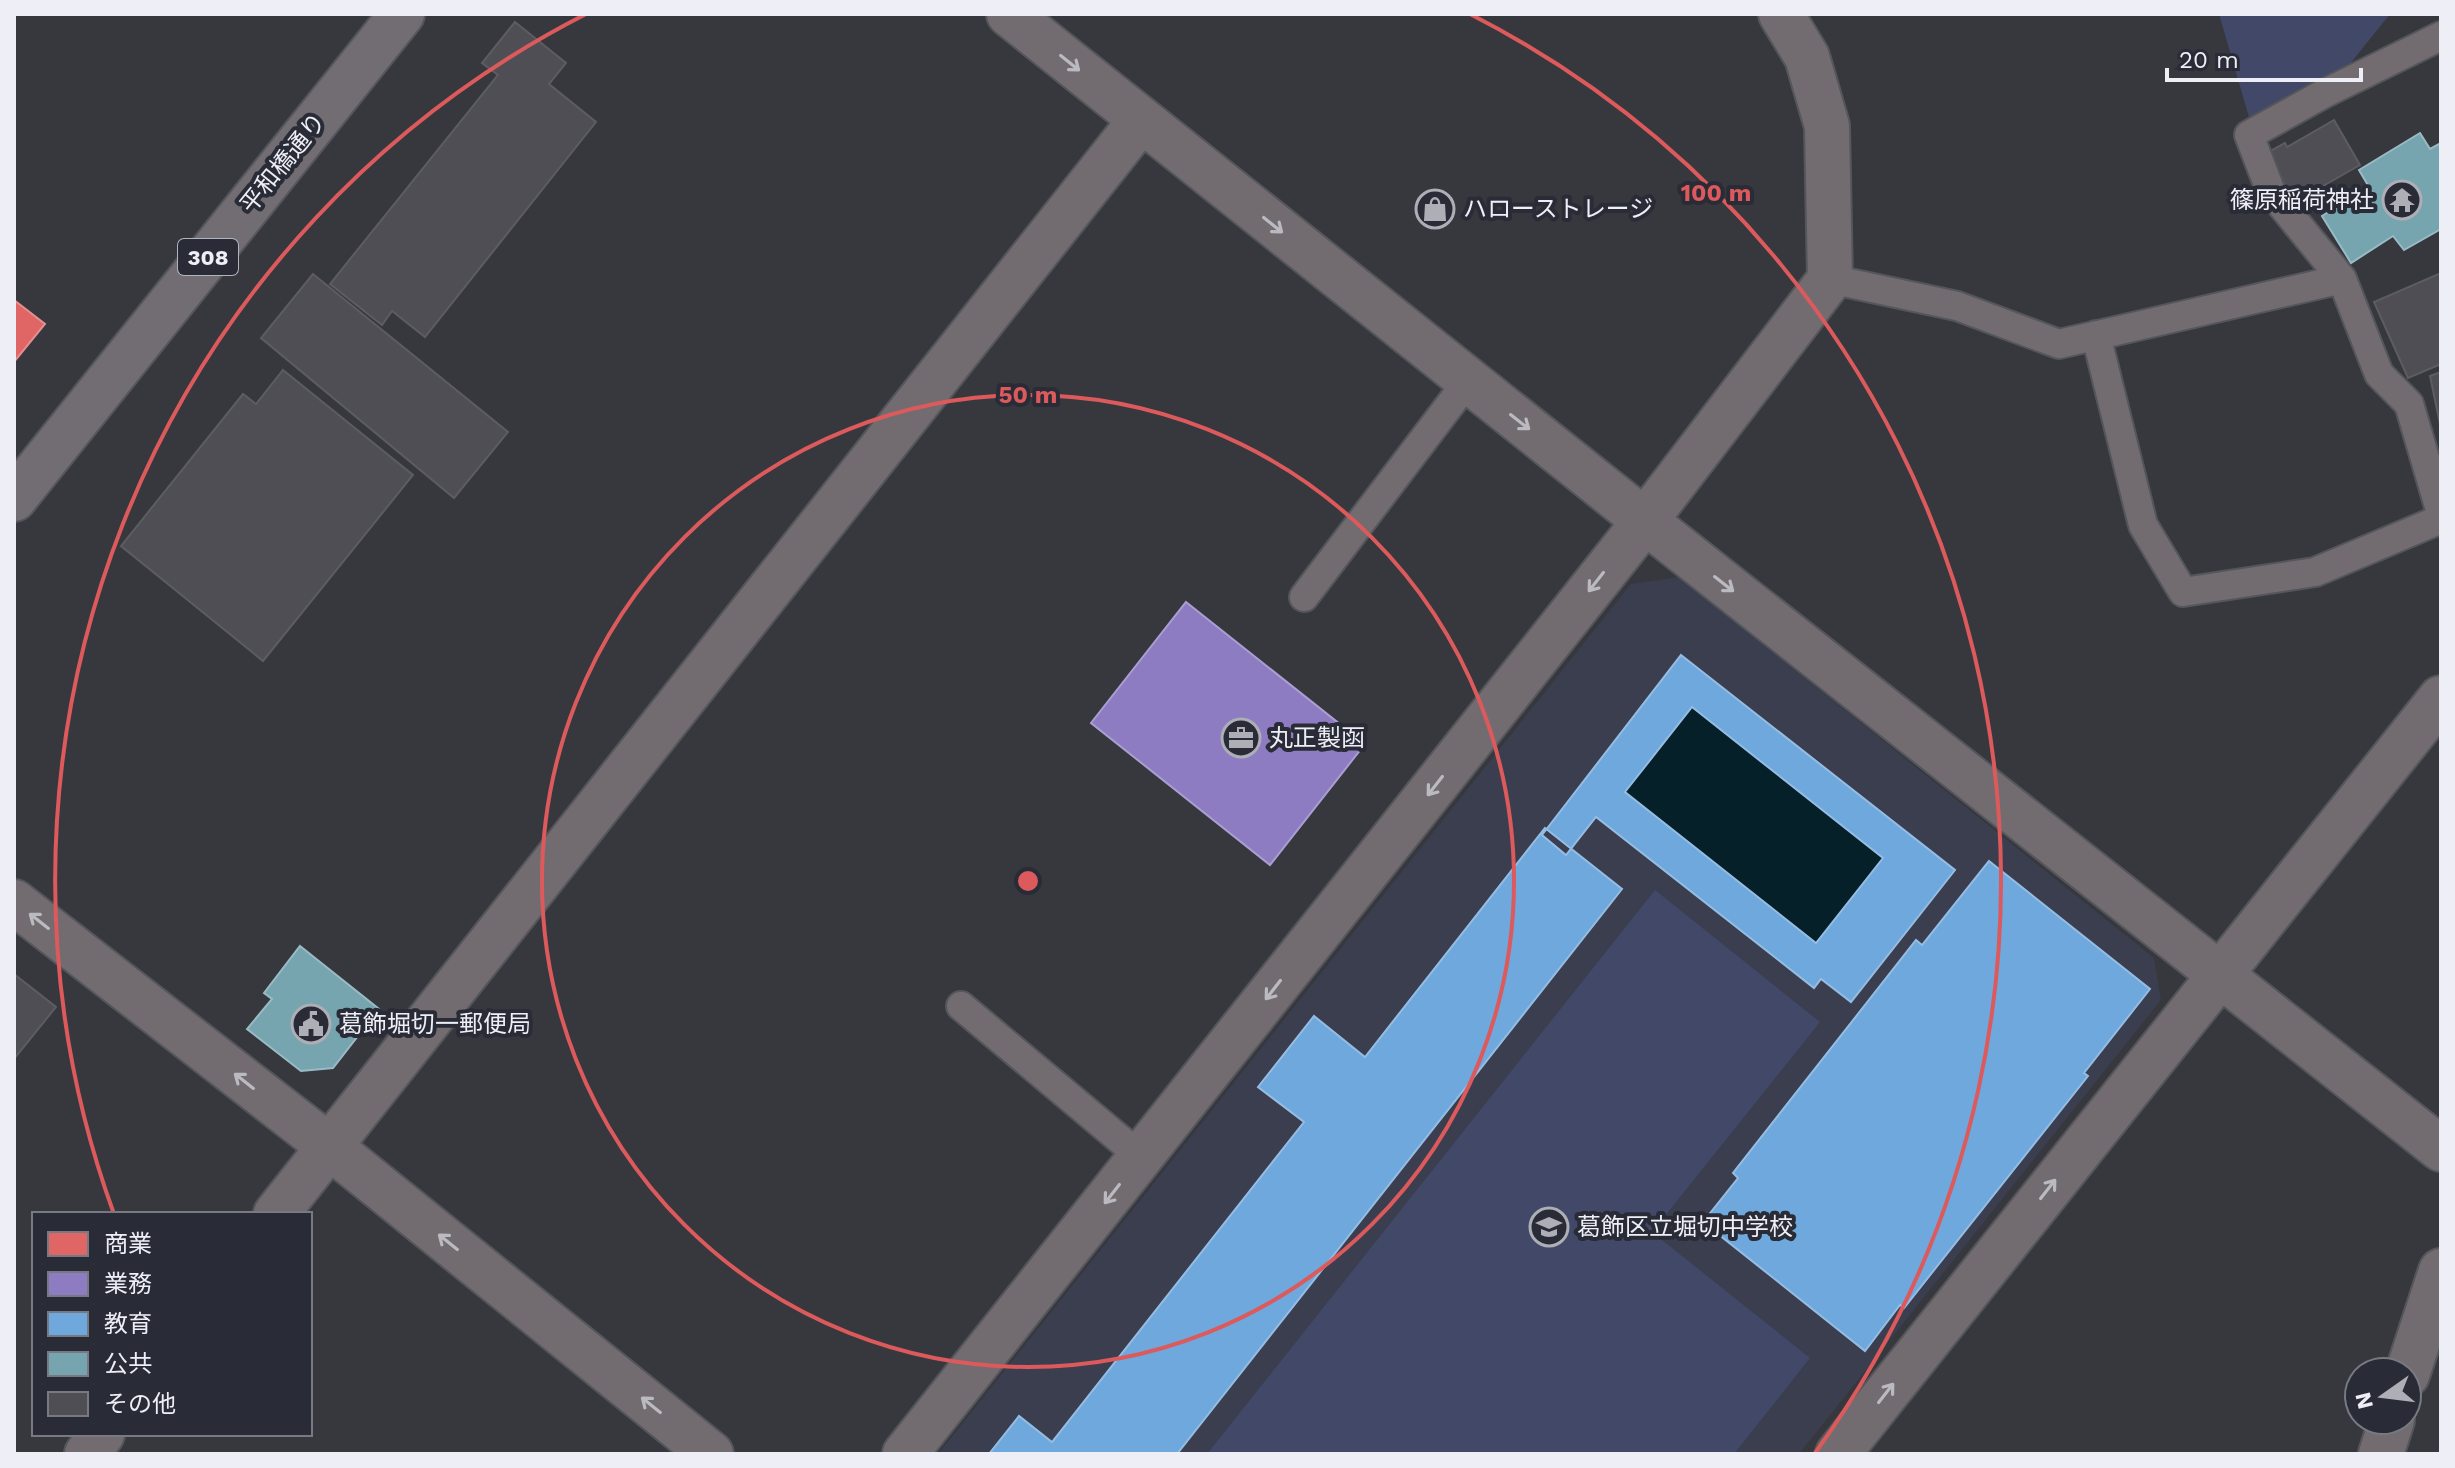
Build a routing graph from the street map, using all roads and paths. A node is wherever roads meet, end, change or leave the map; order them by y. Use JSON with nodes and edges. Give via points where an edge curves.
{"nodes":[{"id":1,"x":402,"y":14,"type":"edge"},
{"id":2,"x":1781,"y":14,"type":"edge"},
{"id":3,"x":1034,"y":21,"type":"edge"},
{"id":4,"x":2441,"y":36,"type":"edge"},
{"id":5,"x":1141,"y":120,"type":"junction"},
{"id":6,"x":1830,"y":279,"type":"junction"},
{"id":7,"x":2342,"y":279,"type":"junction"},
{"id":8,"x":2096,"y":335,"type":"junction"},
{"id":9,"x":1468,"y":381,"type":"junction"},
{"id":10,"x":14,"y":499,"type":"edge"},
{"id":11,"x":2441,"y":513,"type":"edge"},
{"id":12,"x":2441,"y":519,"type":"edge"},
{"id":13,"x":1645,"y":521,"type":"junction"},
{"id":14,"x":1304,"y":597,"type":"dead end"},
{"id":15,"x":2441,"y":698,"type":"edge"},
{"id":16,"x":14,"y":902,"type":"edge"},
{"id":17,"x":2218,"y":974,"type":"junction"},
{"id":18,"x":961,"y":1006,"type":"dead end"},
{"id":19,"x":330,"y":1147,"type":"junction"},
{"id":20,"x":2441,"y":1149,"type":"edge"},
{"id":21,"x":1141,"y":1157,"type":"junction"},
{"id":22,"x":278,"y":1212,"type":"edge"},
{"id":23,"x":2441,"y":1271,"type":"edge"},
{"id":24,"x":2413,"y":1356,"type":"edge"},
{"id":25,"x":100,"y":1436,"type":"edge"},
{"id":26,"x":87,"y":1454,"type":"edge"},
{"id":27,"x":711,"y":1454,"type":"edge"},
{"id":28,"x":905,"y":1454,"type":"edge"},
{"id":29,"x":1838,"y":1454,"type":"edge"}],
"edges":[{"from":1,"to":10,"type":"main road","name":"平和橋通り","number":"308"},
{"from":2,"to":6,"type":"street","via":[[1807,57],[1827,126]]},
{"from":3,"to":5,"type":"street","one_way":true},
{"from":4,"to":7,"type":"lane","via":[[2249,135],[2271,192]]},
{"from":5,"to":9,"type":"street","one_way":true},
{"from":5,"to":19,"type":"street"},
{"from":6,"to":8,"type":"lane","via":[[1957,306],[2059,344]]},
{"from":6,"to":13,"type":"street"},
{"from":7,"to":8,"type":"lane"},
{"from":7,"to":11,"type":"lane","via":[[2379,374],[2409,404]]},
{"from":8,"to":12,"type":"lane","via":[[2143,525],[2183,592],[2315,572]]},
{"from":9,"to":13,"type":"street","one_way":true},
{"from":9,"to":14,"type":"lane"},
{"from":13,"to":17,"type":"street","one_way":true},
{"from":13,"to":21,"type":"street","one_way":true},
{"from":15,"to":17,"type":"street"},
{"from":19,"to":16,"type":"street","one_way":true},
{"from":17,"to":20,"type":"street"},
{"from":29,"to":17,"type":"street","one_way":true},
{"from":18,"to":21,"type":"lane"},
{"from":19,"to":22,"type":"street"},
{"from":27,"to":19,"type":"street","one_way":true},
{"from":21,"to":28,"type":"street","one_way":true},
{"from":23,"to":24,"type":"street"},
{"from":25,"to":26,"type":"street"}]}
